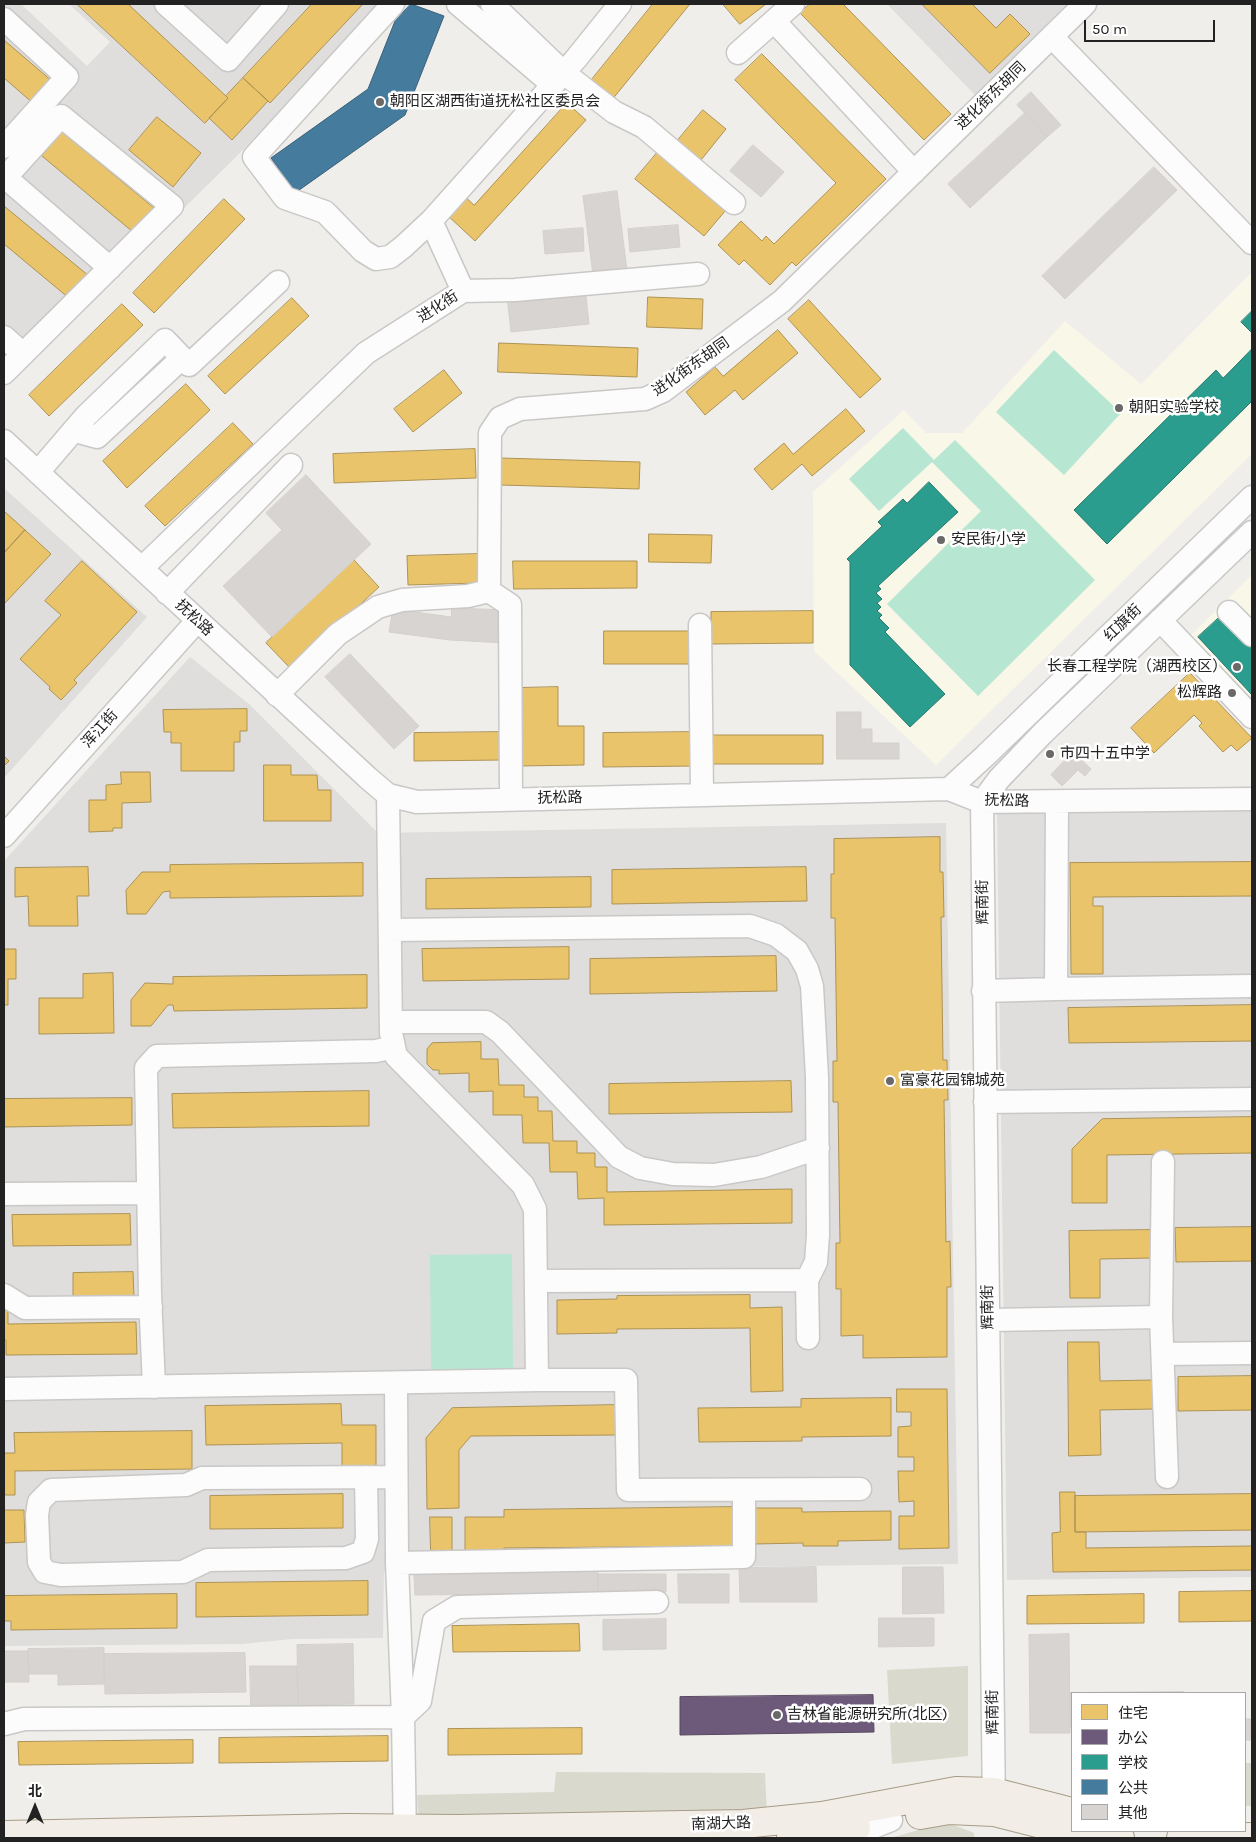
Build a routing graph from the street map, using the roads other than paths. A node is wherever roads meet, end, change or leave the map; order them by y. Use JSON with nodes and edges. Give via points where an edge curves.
{"nodes":[{"id":1,"x":166,"y":4,"type":"edge"},
{"id":2,"x":277,"y":4,"type":"edge"},
{"id":3,"x":393,"y":4,"type":"edge"},
{"id":4,"x":458,"y":4,"type":"edge"},
{"id":5,"x":492,"y":4,"type":"edge"},
{"id":6,"x":620,"y":4,"type":"edge"},
{"id":7,"x":793,"y":4,"type":"edge"},
{"id":8,"x":1085,"y":4,"type":"edge"},
{"id":9,"x":4,"y":19,"type":"edge"},
{"id":10,"x":774,"y":21,"type":"junction"},
{"id":11,"x":1052,"y":37,"type":"junction"},
{"id":12,"x":738,"y":54,"type":"dead end"},
{"id":13,"x":558,"y":79,"type":"junction"},
{"id":14,"x":4,"y":147,"type":"edge"},
{"id":15,"x":914,"y":172,"type":"junction"},
{"id":16,"x":5,"y":178,"type":"edge"},
{"id":17,"x":734,"y":203,"type":"dead end"},
{"id":18,"x":430,"y":221,"type":"junction"},
{"id":19,"x":1252,"y":243,"type":"edge"},
{"id":20,"x":110,"y":268,"type":"junction"},
{"id":21,"x":698,"y":274,"type":"dead end"},
{"id":22,"x":278,"y":282,"type":"dead end"},
{"id":23,"x":464,"y":291,"type":"junction"},
{"id":24,"x":4,"y":337,"type":"edge"},
{"id":25,"x":24,"y":354,"type":"junction"},
{"id":26,"x":4,"y":373,"type":"edge"},
{"id":27,"x":4,"y":441,"type":"edge"},
{"id":28,"x":290,"y":465,"type":"dead end"},
{"id":29,"x":38,"y":472,"type":"junction"},
{"id":30,"x":1252,"y":497,"type":"edge"},
{"id":31,"x":1252,"y":532,"type":"edge"},
{"id":32,"x":142,"y":568,"type":"junction"},
{"id":33,"x":489,"y":592,"type":"junction"},
{"id":34,"x":167,"y":593,"type":"junction"},
{"id":35,"x":1229,"y":612,"type":"dead end"},
{"id":36,"x":1160,"y":620,"type":"junction"},
{"id":37,"x":197,"y":621,"type":"junction"},
{"id":38,"x":700,"y":625,"type":"dead end"},
{"id":39,"x":1252,"y":635,"type":"edge"},
{"id":40,"x":277,"y":695,"type":"junction"},
{"id":41,"x":1252,"y":717,"type":"edge"},
{"id":42,"x":949,"y":789,"type":"junction"},
{"id":43,"x":388,"y":794,"type":"junction"},
{"id":44,"x":702,"y":795,"type":"junction"},
{"id":45,"x":1252,"y":799,"type":"edge"},
{"id":46,"x":510,"y":800,"type":"junction"},
{"id":47,"x":982,"y":802,"type":"junction"},
{"id":48,"x":1056,"y":802,"type":"junction"},
{"id":49,"x":4,"y":836,"type":"edge"},
{"id":50,"x":390,"y":930,"type":"junction"},
{"id":51,"x":1252,"y":986,"type":"edge"},
{"id":52,"x":1056,"y":989,"type":"junction"},
{"id":53,"x":984,"y":991,"type":"junction"},
{"id":54,"x":391,"y":1022,"type":"junction"},
{"id":55,"x":394,"y":1047,"type":"junction"},
{"id":56,"x":1252,"y":1099,"type":"edge"},
{"id":57,"x":985,"y":1102,"type":"junction"},
{"id":58,"x":818,"y":1148,"type":"junction"},
{"id":59,"x":1163,"y":1162,"type":"dead end"},
{"id":60,"x":148,"y":1193,"type":"junction"},
{"id":61,"x":4,"y":1194,"type":"edge"},
{"id":62,"x":807,"y":1280,"type":"junction"},
{"id":63,"x":536,"y":1282,"type":"junction"},
{"id":64,"x":4,"y":1295,"type":"edge"},
{"id":65,"x":150,"y":1308,"type":"junction"},
{"id":66,"x":1161,"y":1317,"type":"junction"},
{"id":67,"x":988,"y":1320,"type":"junction"},
{"id":68,"x":808,"y":1338,"type":"dead end"},
{"id":69,"x":1252,"y":1353,"type":"edge"},
{"id":70,"x":1162,"y":1354,"type":"junction"},
{"id":71,"x":537,"y":1380,"type":"junction"},
{"id":72,"x":396,"y":1383,"type":"junction"},
{"id":73,"x":154,"y":1386,"type":"junction"},
{"id":74,"x":4,"y":1389,"type":"edge"},
{"id":75,"x":366,"y":1477,"type":"junction"},
{"id":76,"x":396,"y":1477,"type":"junction"},
{"id":77,"x":1167,"y":1477,"type":"dead end"},
{"id":78,"x":860,"y":1489,"type":"dead end"},
{"id":79,"x":744,"y":1490,"type":"junction"},
{"id":80,"x":363,"y":1552,"type":"junction"},
{"id":81,"x":397,"y":1557,"type":"junction"},
{"id":82,"x":657,"y":1602,"type":"dead end"},
{"id":83,"x":403,"y":1717,"type":"junction"},
{"id":84,"x":4,"y":1724,"type":"edge"},
{"id":85,"x":994,"y":1802,"type":"junction"},
{"id":86,"x":1071,"y":1812,"type":"edge"},
{"id":87,"x":4,"y":1818,"type":"edge"},
{"id":88,"x":891,"y":1820,"type":"junction"},
{"id":89,"x":1071,"y":1830,"type":"edge"},
{"id":90,"x":1077,"y":1832,"type":"edge"},
{"id":91,"x":405,"y":1834,"type":"edge"},
{"id":92,"x":4,"y":1835,"type":"edge"},
{"id":93,"x":1252,"y":1837,"type":"edge"},
{"id":94,"x":791,"y":1838,"type":"edge"},
{"id":95,"x":846,"y":1838,"type":"edge"},
{"id":96,"x":1120,"y":1838,"type":"edge"},
{"id":97,"x":1182,"y":1838,"type":"edge"}],
"edges":[{"from":1,"to":2,"type":"street","via":[[228,60]]},
{"from":3,"to":18,"type":"street","via":[[254,157],[286,198],[324,212],[363,251],[376,259],[390,257]]},
{"from":4,"to":13,"type":"street"},
{"from":5,"to":13,"type":"street"},
{"from":6,"to":13,"type":"street"},
{"from":7,"to":10,"type":"street"},
{"from":8,"to":11,"type":"street","name":"进化街东胡同"},
{"from":9,"to":14,"type":"street","via":[[67,76]]},
{"from":10,"to":12,"type":"street"},
{"from":10,"to":15,"type":"street"},
{"from":11,"to":15,"type":"street","name":"进化街东胡同"},
{"from":11,"to":19,"type":"street"},
{"from":13,"to":17,"type":"street","via":[[644,127]]},
{"from":13,"to":18,"type":"street"},
{"from":15,"to":33,"type":"street","name":"进化街东胡同","via":[[782,301],[663,391],[645,399],[520,409],[500,418],[490,433]]},
{"from":16,"to":20,"type":"street"},
{"from":16,"to":20,"type":"street","via":[[62,116],[172,206]]},
{"from":18,"to":23,"type":"street","name":"进化街"},
{"from":20,"to":25,"type":"street"},
{"from":21,"to":23,"type":"street","via":[[515,290]]},
{"from":22,"to":29,"type":"street","via":[[189,365],[182,358],[97,437],[74,431]]},
{"from":23,"to":32,"type":"street","name":"进化街","via":[[366,353]]},
{"from":24,"to":25,"type":"street"},
{"from":25,"to":26,"type":"street"},
{"from":27,"to":29,"type":"street","name":"抚松路"},
{"from":28,"to":34,"type":"street"},
{"from":29,"to":32,"type":"street","name":"抚松路"},
{"from":30,"to":42,"type":"street","name":"红旗街"},
{"from":31,"to":36,"type":"street","name":"红旗街"},
{"from":32,"to":34,"type":"street","name":"抚松路"},
{"from":33,"to":40,"type":"street","via":[[402,600],[378,607],[338,634]]},
{"from":33,"to":46,"type":"street","via":[[510,605]]},
{"from":34,"to":37,"type":"street","name":"抚松路"},
{"from":35,"to":39,"type":"street"},
{"from":36,"to":41,"type":"street"},
{"from":36,"to":47,"type":"street","name":"红旗街","via":[[1042,734]]},
{"from":37,"to":40,"type":"street","name":"抚松路"},
{"from":37,"to":49,"type":"street","name":"浑江街"},
{"from":38,"to":44,"type":"street"},
{"from":40,"to":43,"type":"street","name":"抚松路"},
{"from":42,"to":44,"type":"street","name":"抚松路"},
{"from":42,"to":47,"type":"street","name":"抚松路"},
{"from":43,"to":46,"type":"street","name":"抚松路","via":[[417,802]]},
{"from":43,"to":50,"type":"street"},
{"from":44,"to":46,"type":"street","name":"抚松路"},
{"from":45,"to":48,"type":"street","name":"抚松路"},
{"from":47,"to":48,"type":"street","name":"抚松路"},
{"from":47,"to":53,"type":"street","name":"辉南街"},
{"from":48,"to":52,"type":"street"},
{"from":50,"to":54,"type":"street"},
{"from":50,"to":58,"type":"street","via":[[750,926],[776,936],[797,951],[812,986]]},
{"from":51,"to":52,"type":"street"},
{"from":52,"to":53,"type":"street"},
{"from":53,"to":57,"type":"street","name":"辉南街"},
{"from":54,"to":55,"type":"street"},
{"from":54,"to":58,"type":"street","via":[[486,1022],[500,1032],[619,1157],[640,1168],[673,1174],[714,1175],[761,1167]]},
{"from":55,"to":60,"type":"street","via":[[376,1051],[157,1056],[146,1068]]},
{"from":55,"to":63,"type":"street","via":[[396,1056],[523,1185],[535,1209]]},
{"from":56,"to":57,"type":"street"},
{"from":57,"to":67,"type":"street","name":"辉南街"},
{"from":58,"to":62,"type":"street","via":[[816,1262]]},
{"from":59,"to":66,"type":"street"},
{"from":60,"to":61,"type":"street"},
{"from":60,"to":65,"type":"street"},
{"from":62,"to":63,"type":"street"},
{"from":62,"to":68,"type":"street"},
{"from":63,"to":71,"type":"street"},
{"from":64,"to":65,"type":"street","via":[[25,1308]]},
{"from":65,"to":73,"type":"street"},
{"from":66,"to":67,"type":"street"},
{"from":66,"to":70,"type":"street"},
{"from":67,"to":85,"type":"street","name":"辉南街"},
{"from":69,"to":70,"type":"street"},
{"from":70,"to":77,"type":"street"},
{"from":71,"to":72,"type":"street"},
{"from":71,"to":79,"type":"street","via":[[626,1380],[628,1490]]},
{"from":72,"to":73,"type":"street"},
{"from":72,"to":76,"type":"street"},
{"from":73,"to":74,"type":"street"},
{"from":75,"to":76,"type":"street"},
{"from":75,"to":80,"type":"street"},
{"from":75,"to":80,"type":"street","via":[[202,1478],[186,1485],[51,1490],[39,1502],[37,1515],[39,1562],[45,1572],[62,1575],[184,1572],[208,1560],[346,1558]]},
{"from":76,"to":81,"type":"street"},
{"from":78,"to":79,"type":"street"},
{"from":79,"to":81,"type":"street","via":[[744,1557]]},
{"from":80,"to":81,"type":"street"},
{"from":81,"to":83,"type":"street"},
{"from":82,"to":83,"type":"street","via":[[457,1607],[434,1621],[420,1701]]},
{"from":83,"to":84,"type":"street","via":[[24,1719]]},
{"from":83,"to":91,"type":"street"},
{"from":85,"to":86,"type":"main road","name":"南湖大路"},
{"from":85,"to":88,"type":"main road","name":"南湖大路"},
{"from":85,"to":89,"type":"main road","name":"南湖大路"},
{"from":85,"to":91,"type":"main road","name":"南湖大路","via":[[956,1791],[822,1816],[743,1824]]},
{"from":87,"to":92,"type":"street"},
{"from":88,"to":94,"type":"main road","name":"南湖大路"},
{"from":88,"to":95,"type":"street"},
{"from":90,"to":96,"type":"main road","name":"南湖大路"},
{"from":91,"to":92,"type":"main road","name":"南湖大路","via":[[336,1828]]},
{"from":93,"to":97,"type":"main road"}]}
